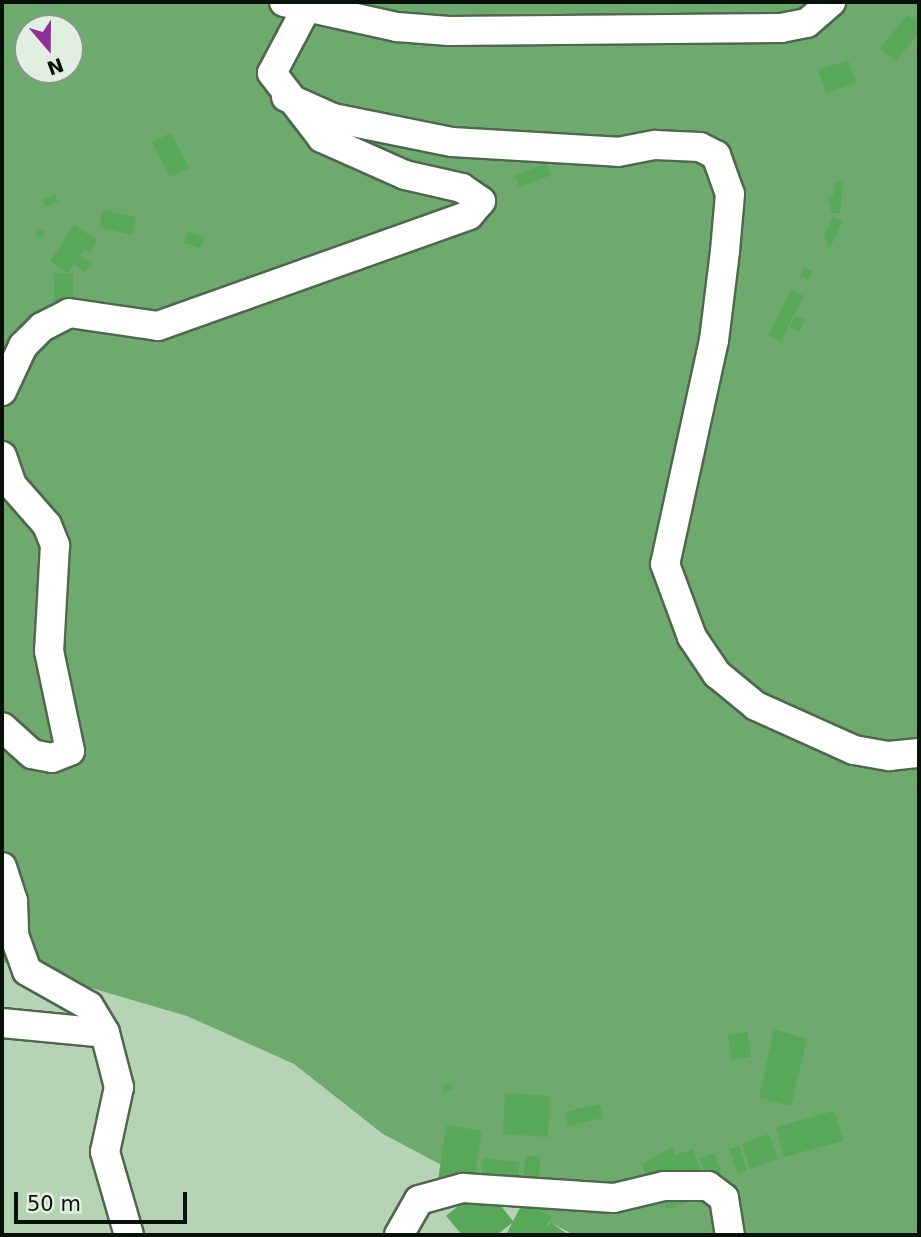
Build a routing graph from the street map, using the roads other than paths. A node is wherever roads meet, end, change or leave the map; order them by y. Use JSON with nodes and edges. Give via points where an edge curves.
{"nodes":[{"id":1,"x":831,"y":2,"type":"edge"},
{"id":2,"x":296,"y":4,"type":"edge"},
{"id":3,"x":286,"y":97,"type":"junction"},
{"id":4,"x":2,"y":391,"type":"edge"},
{"id":5,"x":2,"y":456,"type":"edge"},
{"id":6,"x":2,"y":727,"type":"edge"},
{"id":7,"x":919,"y":753,"type":"edge"},
{"id":8,"x":2,"y":867,"type":"edge"},
{"id":9,"x":2,"y":1023,"type":"edge"},
{"id":10,"x":104,"y":1033,"type":"junction"},
{"id":11,"x":129,"y":1235,"type":"edge"},
{"id":12,"x":400,"y":1235,"type":"edge"},
{"id":13,"x":730,"y":1235,"type":"edge"}],
"edges":[{"from":1,"to":2,"type":"street","via":[[807,23],[781,28],[463,31],[397,27]]},
{"from":2,"to":3,"type":"street","via":[[272,73]]},
{"from":3,"to":4,"type":"street","via":[[323,138],[405,175],[462,188],[481,201],[469,215],[159,326],[69,313],[42,327],[23,346]]},
{"from":3,"to":7,"type":"street","via":[[333,118],[452,142],[618,152],[655,145],[700,148],[716,155],[730,194],[726,250],[714,340],[665,564],[692,637],[717,674],[756,706],[854,750],[888,756]]},
{"from":5,"to":6,"type":"street","via":[[12,485],[47,525],[55,545],[49,651],[70,751],[52,758],[32,754]]},
{"from":8,"to":10,"type":"street","via":[[13,901],[13,935],[27,971],[89,1006]]},
{"from":9,"to":10,"type":"street"},
{"from":10,"to":11,"type":"street","via":[[119,1087],[105,1152]]},
{"from":12,"to":13,"type":"street","via":[[419,1200],[463,1188],[614,1198],[664,1186],[708,1186],[724,1198]]}]}
